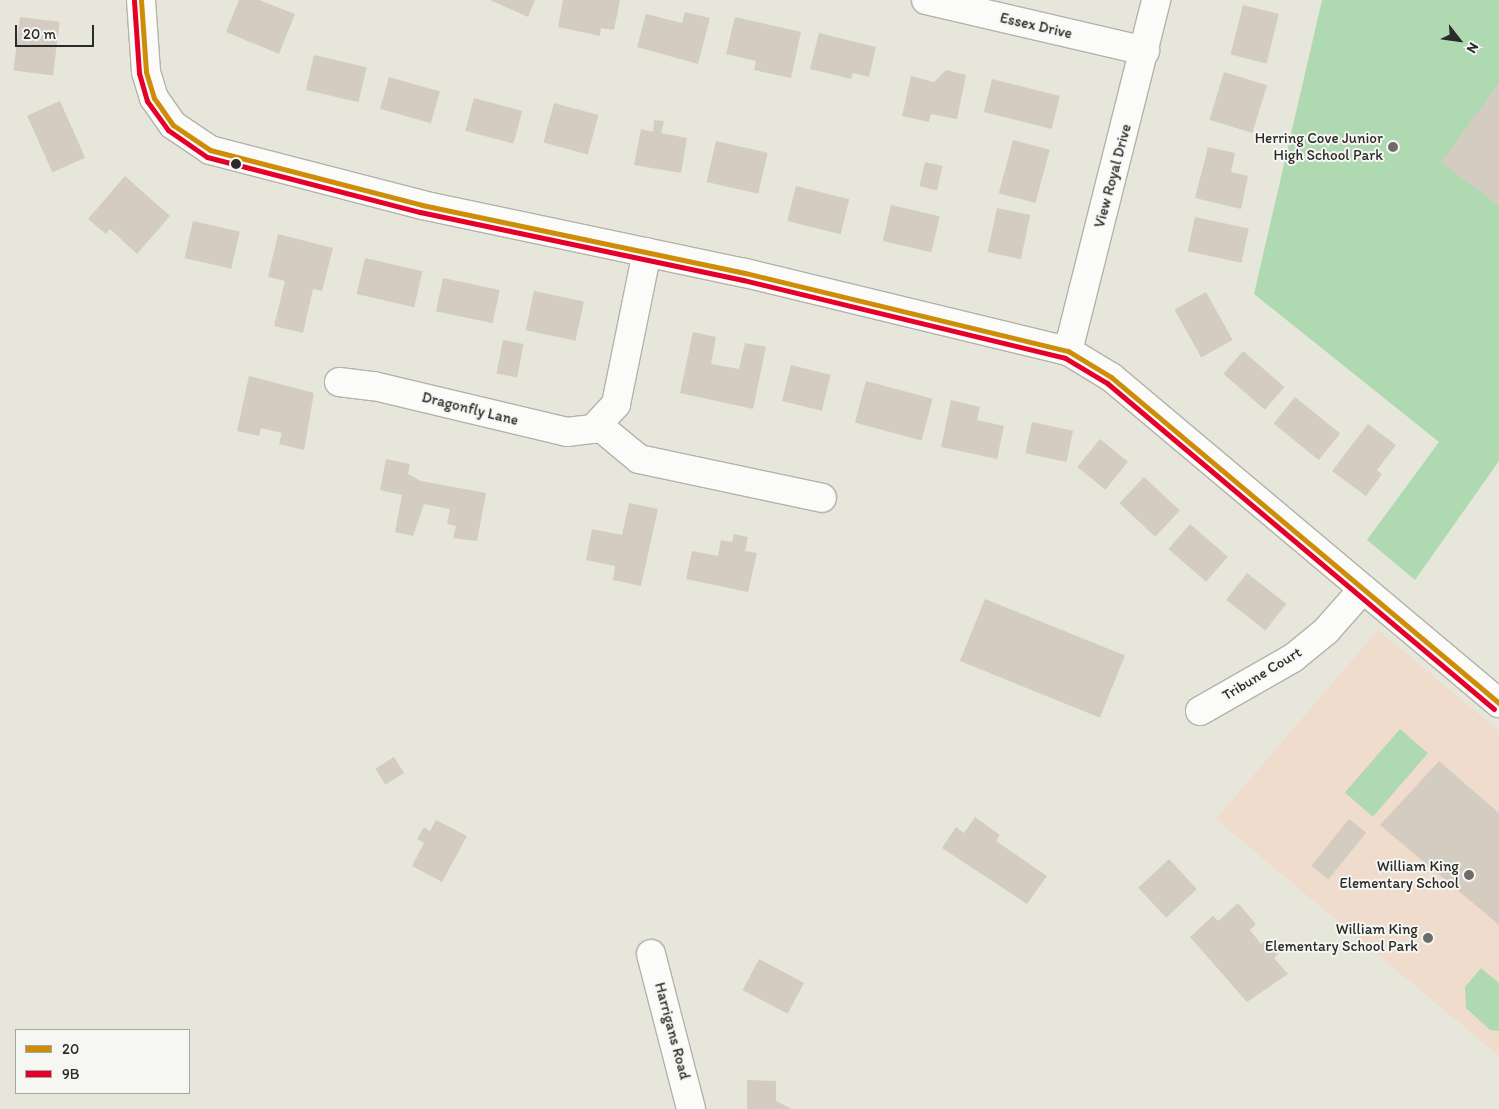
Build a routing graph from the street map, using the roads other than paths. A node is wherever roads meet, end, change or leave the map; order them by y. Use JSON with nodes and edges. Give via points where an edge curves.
{"nodes":[{"id":1,"x":140,"y":0,"type":"edge"},
{"id":2,"x":926,"y":0,"type":"edge"},
{"id":3,"x":1156,"y":0,"type":"edge"},
{"id":4,"x":1145,"y":51,"type":"junction"},
{"id":5,"x":647,"y":252,"type":"junction"},
{"id":6,"x":1068,"y":351,"type":"junction"},
{"id":7,"x":339,"y":382,"type":"dead end"},
{"id":8,"x":599,"y":426,"type":"junction"},
{"id":9,"x":822,"y":498,"type":"dead end"},
{"id":10,"x":1363,"y":589,"type":"junction"},
{"id":11,"x":1499,"y":703,"type":"edge"},
{"id":12,"x":1200,"y":711,"type":"dead end"},
{"id":13,"x":651,"y":954,"type":"dead end"},
{"id":14,"x":691,"y":1109,"type":"edge"}],
"edges":[{"from":1,"to":5,"type":"street","via":[[148,83],[163,112],[195,142],[267,167]]},
{"from":2,"to":4,"type":"street","name":"Essex Drive"},
{"from":3,"to":4,"type":"street","name":"View Royal Drive"},
{"from":4,"to":6,"type":"street","name":"View Royal Drive"},
{"from":5,"to":6,"type":"street"},
{"from":5,"to":8,"type":"street","via":[[616,404]]},
{"from":6,"to":10,"type":"street","via":[[1112,377]]},
{"from":7,"to":8,"type":"street","name":"Dragonfly Lane","via":[[374,386],[567,432]]},
{"from":8,"to":9,"type":"street","via":[[639,459]]},
{"from":10,"to":11,"type":"street"},
{"from":10,"to":12,"type":"street","name":"Tribune Court","via":[[1326,631],[1293,658]]},
{"from":13,"to":14,"type":"street","name":"Harrigans Road"}]}
